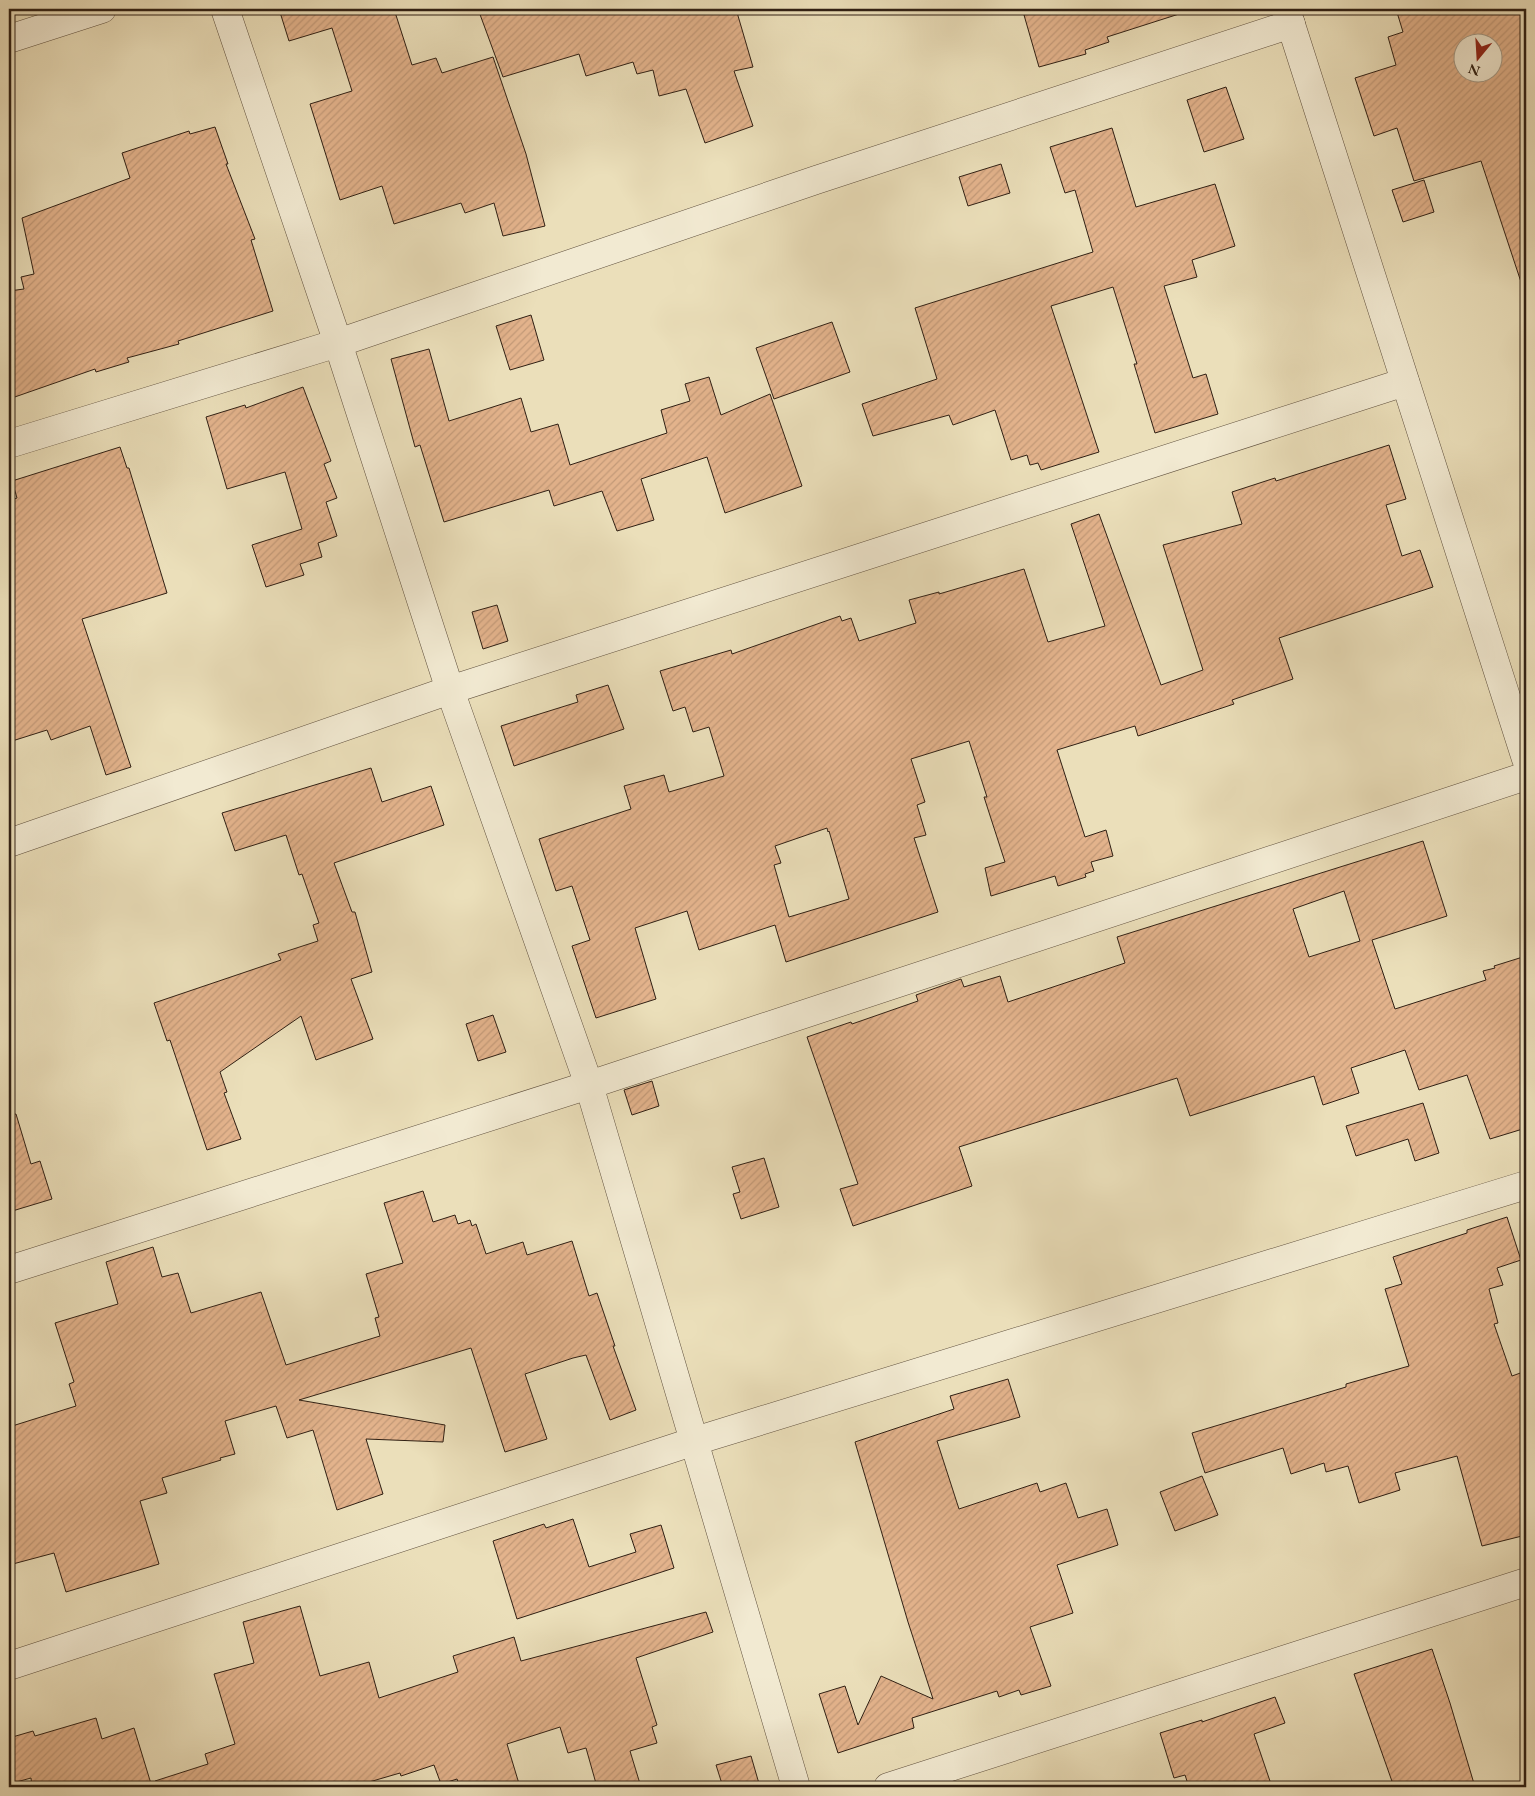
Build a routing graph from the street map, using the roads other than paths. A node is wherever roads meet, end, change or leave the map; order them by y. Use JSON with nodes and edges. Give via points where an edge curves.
{"nodes":[{"id":1,"x":102,"y":9,"type":"edge"},
{"id":2,"x":225,"y":9,"type":"edge"},
{"id":3,"x":1288,"y":17,"type":"edge"},
{"id":4,"x":9,"y":39,"type":"edge"},
{"id":5,"x":338,"y":343,"type":"junction"},
{"id":6,"x":1405,"y":382,"type":"junction"},
{"id":7,"x":9,"y":444,"type":"edge"},
{"id":8,"x":450,"y":690,"type":"junction"},
{"id":9,"x":1526,"y":759,"type":"edge"},
{"id":10,"x":1526,"y":776,"type":"edge"},
{"id":11,"x":9,"y":843,"type":"edge"},
{"id":12,"x":590,"y":1085,"type":"junction"},
{"id":13,"x":1526,"y":1185,"type":"edge"},
{"id":14,"x":9,"y":1270,"type":"edge"},
{"id":15,"x":695,"y":1441,"type":"junction"},
{"id":16,"x":1526,"y":1582,"type":"edge"},
{"id":17,"x":9,"y":1666,"type":"edge"},
{"id":18,"x":796,"y":1787,"type":"edge"},
{"id":19,"x":888,"y":1787,"type":"edge"}],
"edges":[{"from":1,"to":4,"type":"street"},
{"from":2,"to":5,"type":"street"},
{"from":3,"to":5,"type":"street"},
{"from":3,"to":6,"type":"street"},
{"from":5,"to":7,"type":"street"},
{"from":5,"to":8,"type":"street"},
{"from":6,"to":8,"type":"street"},
{"from":6,"to":9,"type":"street"},
{"from":8,"to":11,"type":"street"},
{"from":8,"to":12,"type":"street"},
{"from":10,"to":12,"type":"street"},
{"from":12,"to":14,"type":"street"},
{"from":12,"to":15,"type":"street"},
{"from":13,"to":15,"type":"street"},
{"from":15,"to":17,"type":"street"},
{"from":15,"to":18,"type":"street"},
{"from":16,"to":19,"type":"street"}]}
